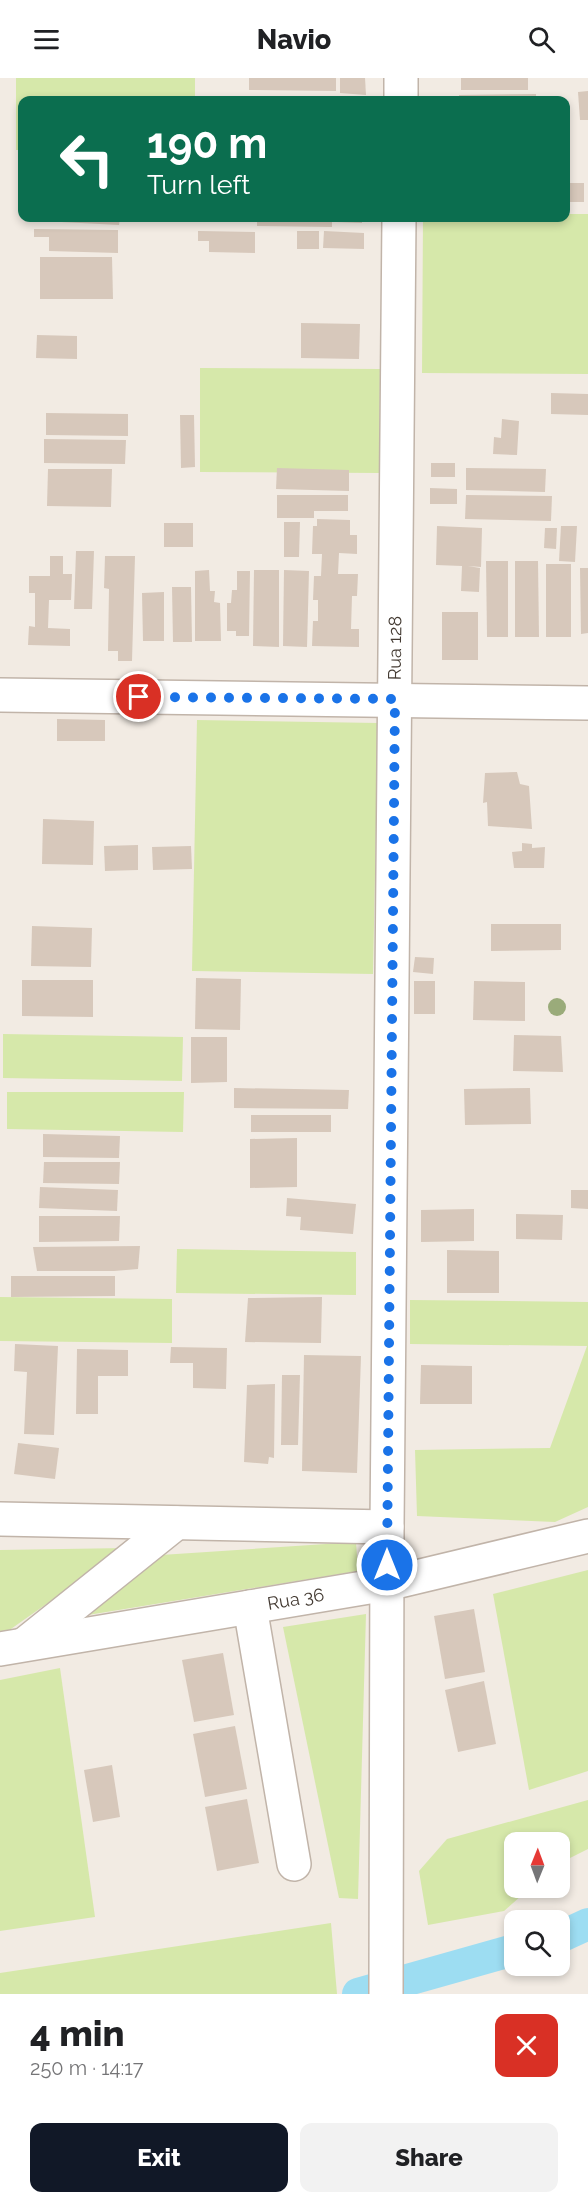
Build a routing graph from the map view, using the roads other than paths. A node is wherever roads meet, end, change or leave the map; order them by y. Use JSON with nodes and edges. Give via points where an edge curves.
{"nodes":[{"id":1,"x":401,"y":78,"type":"edge"},
{"id":2,"x":401,"y":96,"type":"edge"},
{"id":3,"x":399,"y":222,"type":"edge"},
{"id":4,"x":0,"y":696,"type":"edge"},
{"id":5,"x":395,"y":699,"type":"junction"},
{"id":6,"x":588,"y":703,"type":"edge"},
{"id":7,"x":0,"y":1519,"type":"edge"},
{"id":8,"x":176,"y":1524,"type":"junction"},
{"id":9,"x":387,"y":1527,"type":"junction"},
{"id":10,"x":588,"y":1536,"type":"edge"},
{"id":11,"x":387,"y":1584,"type":"junction"},
{"id":12,"x":250,"y":1607,"type":"junction"},
{"id":13,"x":12,"y":1647,"type":"edge"},
{"id":14,"x":294,"y":1864,"type":"dead end"},
{"id":15,"x":386,"y":1994,"type":"edge"}],
"edges":[{"from":1,"to":2,"type":"street"},
{"from":3,"to":5,"type":"street","name":"Rua 128"},
{"from":4,"to":5,"type":"street"},
{"from":5,"to":6,"type":"street"},
{"from":5,"to":9,"type":"street","name":"Rua 128"},
{"from":7,"to":8,"type":"street"},
{"from":8,"to":9,"type":"street"},
{"from":8,"to":13,"type":"street"},
{"from":9,"to":11,"type":"street","name":"Rua 128"},
{"from":10,"to":11,"type":"street","name":"Rua 36"},
{"from":11,"to":12,"type":"street","name":"Rua 36"},
{"from":11,"to":15,"type":"street","name":"Rua 128"},
{"from":12,"to":13,"type":"street","name":"Rua 36"},
{"from":12,"to":14,"type":"street"}]}
